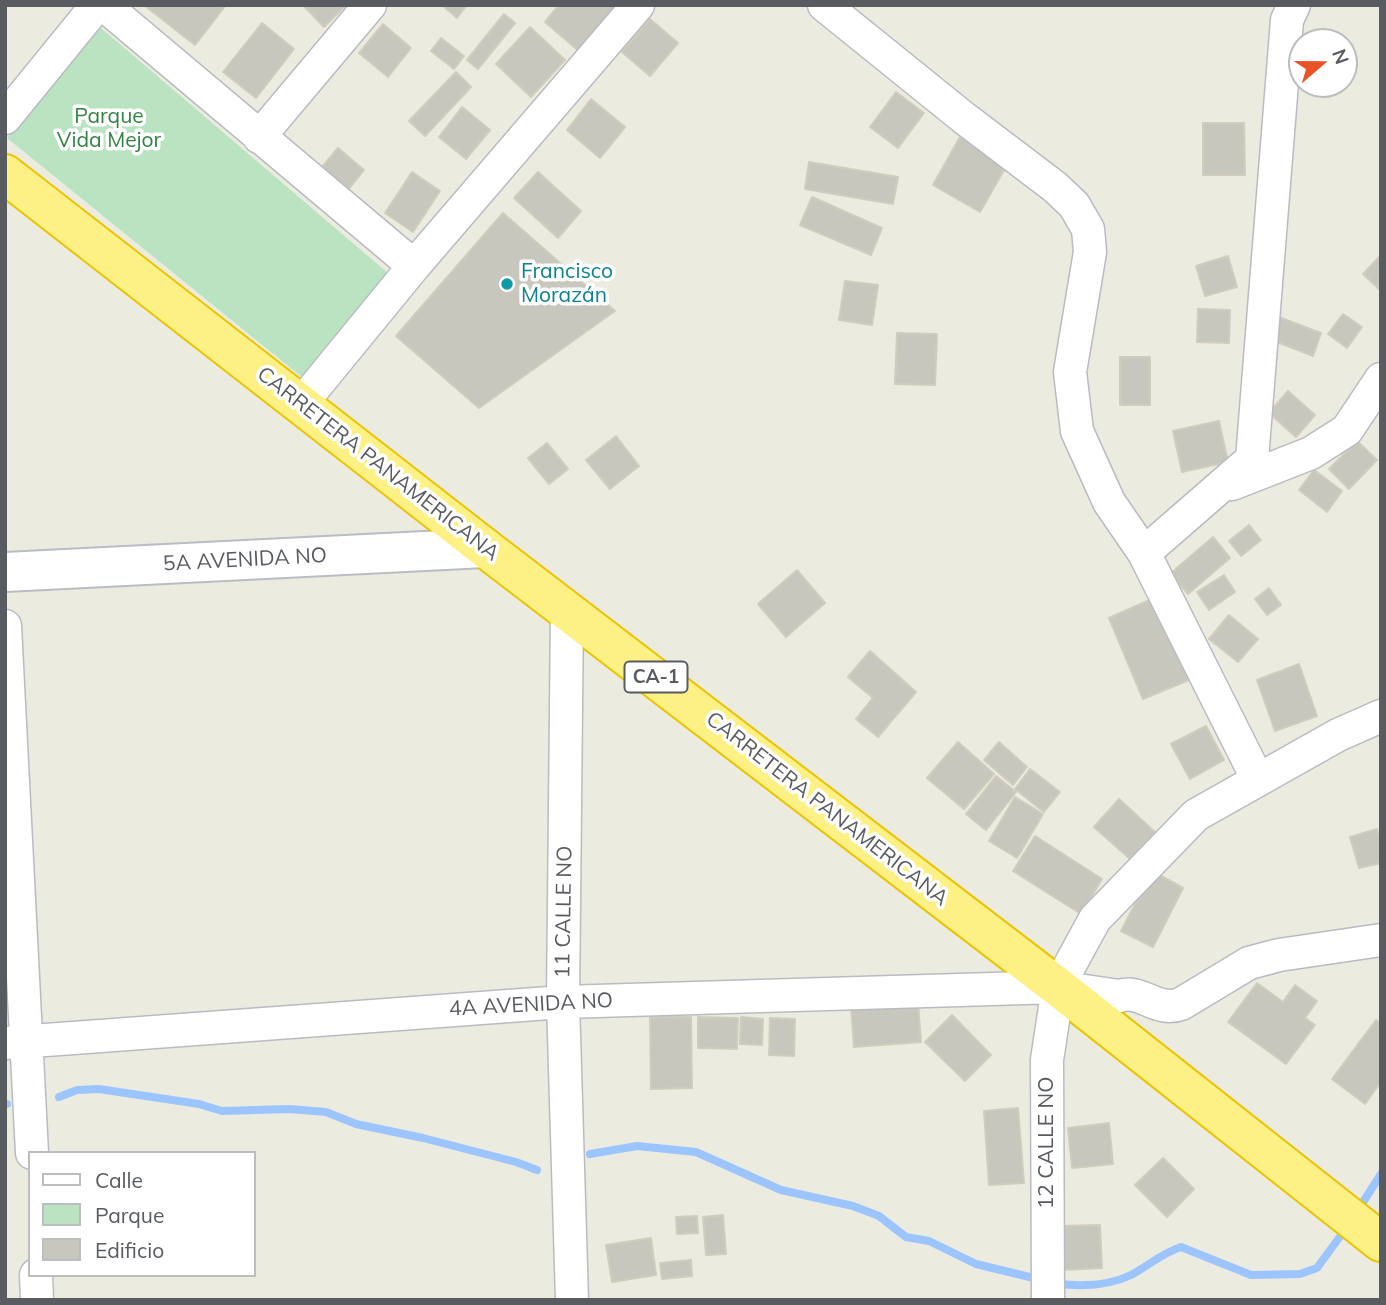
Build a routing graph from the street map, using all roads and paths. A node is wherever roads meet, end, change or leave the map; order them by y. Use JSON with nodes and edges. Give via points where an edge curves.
{"nodes":[{"id":1,"x":97,"y":5,"type":"edge"},
{"id":2,"x":104,"y":5,"type":"edge"},
{"id":3,"x":370,"y":5,"type":"edge"},
{"id":4,"x":638,"y":5,"type":"edge"},
{"id":5,"x":824,"y":5,"type":"edge"},
{"id":6,"x":1294,"y":5,"type":"edge"},
{"id":7,"x":5,"y":118,"type":"edge"},
{"id":8,"x":259,"y":137,"type":"junction"},
{"id":9,"x":5,"y":174,"type":"edge"},
{"id":10,"x":414,"y":267,"type":"junction"},
{"id":11,"x":1381,"y":379,"type":"edge"},
{"id":12,"x":301,"y":404,"type":"junction"},
{"id":13,"x":1381,"y":415,"type":"edge"},
{"id":14,"x":1348,"y":430,"type":"junction"},
{"id":15,"x":1217,"y":489,"type":"junction"},
{"id":16,"x":485,"y":548,"type":"junction"},
{"id":17,"x":1144,"y":553,"type":"junction"},
{"id":18,"x":5,"y":572,"type":"edge"},
{"id":19,"x":567,"y":609,"type":"junction"},
{"id":20,"x":5,"y":625,"type":"edge"},
{"id":21,"x":1381,"y":716,"type":"edge"},
{"id":22,"x":1258,"y":780,"type":"junction"},
{"id":23,"x":1381,"y":940,"type":"edge"},
{"id":24,"x":1059,"y":987,"type":"junction"},
{"id":25,"x":563,"y":1002,"type":"junction"},
{"id":26,"x":16,"y":1042,"type":"edge"},
{"id":27,"x":32,"y":1151,"type":"edge"},
{"id":28,"x":1371,"y":1233,"type":"edge"},
{"id":29,"x":36,"y":1277,"type":"edge"},
{"id":30,"x":37,"y":1300,"type":"edge"},
{"id":31,"x":572,"y":1300,"type":"edge"},
{"id":32,"x":1048,"y":1300,"type":"edge"}],
"edges":[{"from":1,"to":7,"type":"street"},
{"from":2,"to":8,"type":"street"},
{"from":3,"to":8,"type":"street"},
{"from":4,"to":10,"type":"street"},
{"from":5,"to":17,"type":"street","via":[[1074,205],[1088,229],[1090,252],[1070,372],[1077,431],[1109,502]]},
{"from":6,"to":15,"type":"street","via":[[1287,20],[1252,460]]},
{"from":8,"to":10,"type":"street"},
{"from":9,"to":12,"type":"highway","name":"CARRETERA PANAMERICANA","number":"CA-1"},
{"from":10,"to":12,"type":"street"},
{"from":11,"to":14,"type":"street"},
{"from":12,"to":16,"type":"highway","name":"CARRETERA PANAMERICANA","number":"CA-1"},
{"from":13,"to":14,"type":"street"},
{"from":14,"to":15,"type":"street","via":[[1311,453]]},
{"from":15,"to":17,"type":"street"},
{"from":16,"to":18,"type":"street","name":"5A AVENIDA NO"},
{"from":16,"to":19,"type":"highway","name":"CARRETERA PANAMERICANA","number":"CA-1"},
{"from":17,"to":22,"type":"street"},
{"from":19,"to":24,"type":"highway","name":"CARRETERA PANAMERICANA","number":"CA-1"},
{"from":19,"to":25,"type":"street","name":"11 CALLE NO"},
{"from":20,"to":26,"type":"street"},
{"from":21,"to":22,"type":"street","name":"12 CALLE NO"},
{"from":22,"to":24,"type":"street","name":"12 CALLE NO","via":[[1196,815],[1096,919]]},
{"from":23,"to":24,"type":"street","name":"4A AVENIDA NO","via":[[1249,963],[1172,1007],[1126,993],[1119,996]]},
{"from":24,"to":25,"type":"street","name":"4A AVENIDA NO"},
{"from":24,"to":28,"type":"highway","name":"CARRETERA PANAMERICANA","number":"CA-1"},
{"from":24,"to":32,"type":"street","name":"12 CALLE NO","via":[[1047,1060]]},
{"from":25,"to":26,"type":"street","name":"4A AVENIDA NO"},
{"from":25,"to":31,"type":"street","name":"11 CALLE NO"},
{"from":26,"to":27,"type":"street"},
{"from":29,"to":30,"type":"street"}]}
